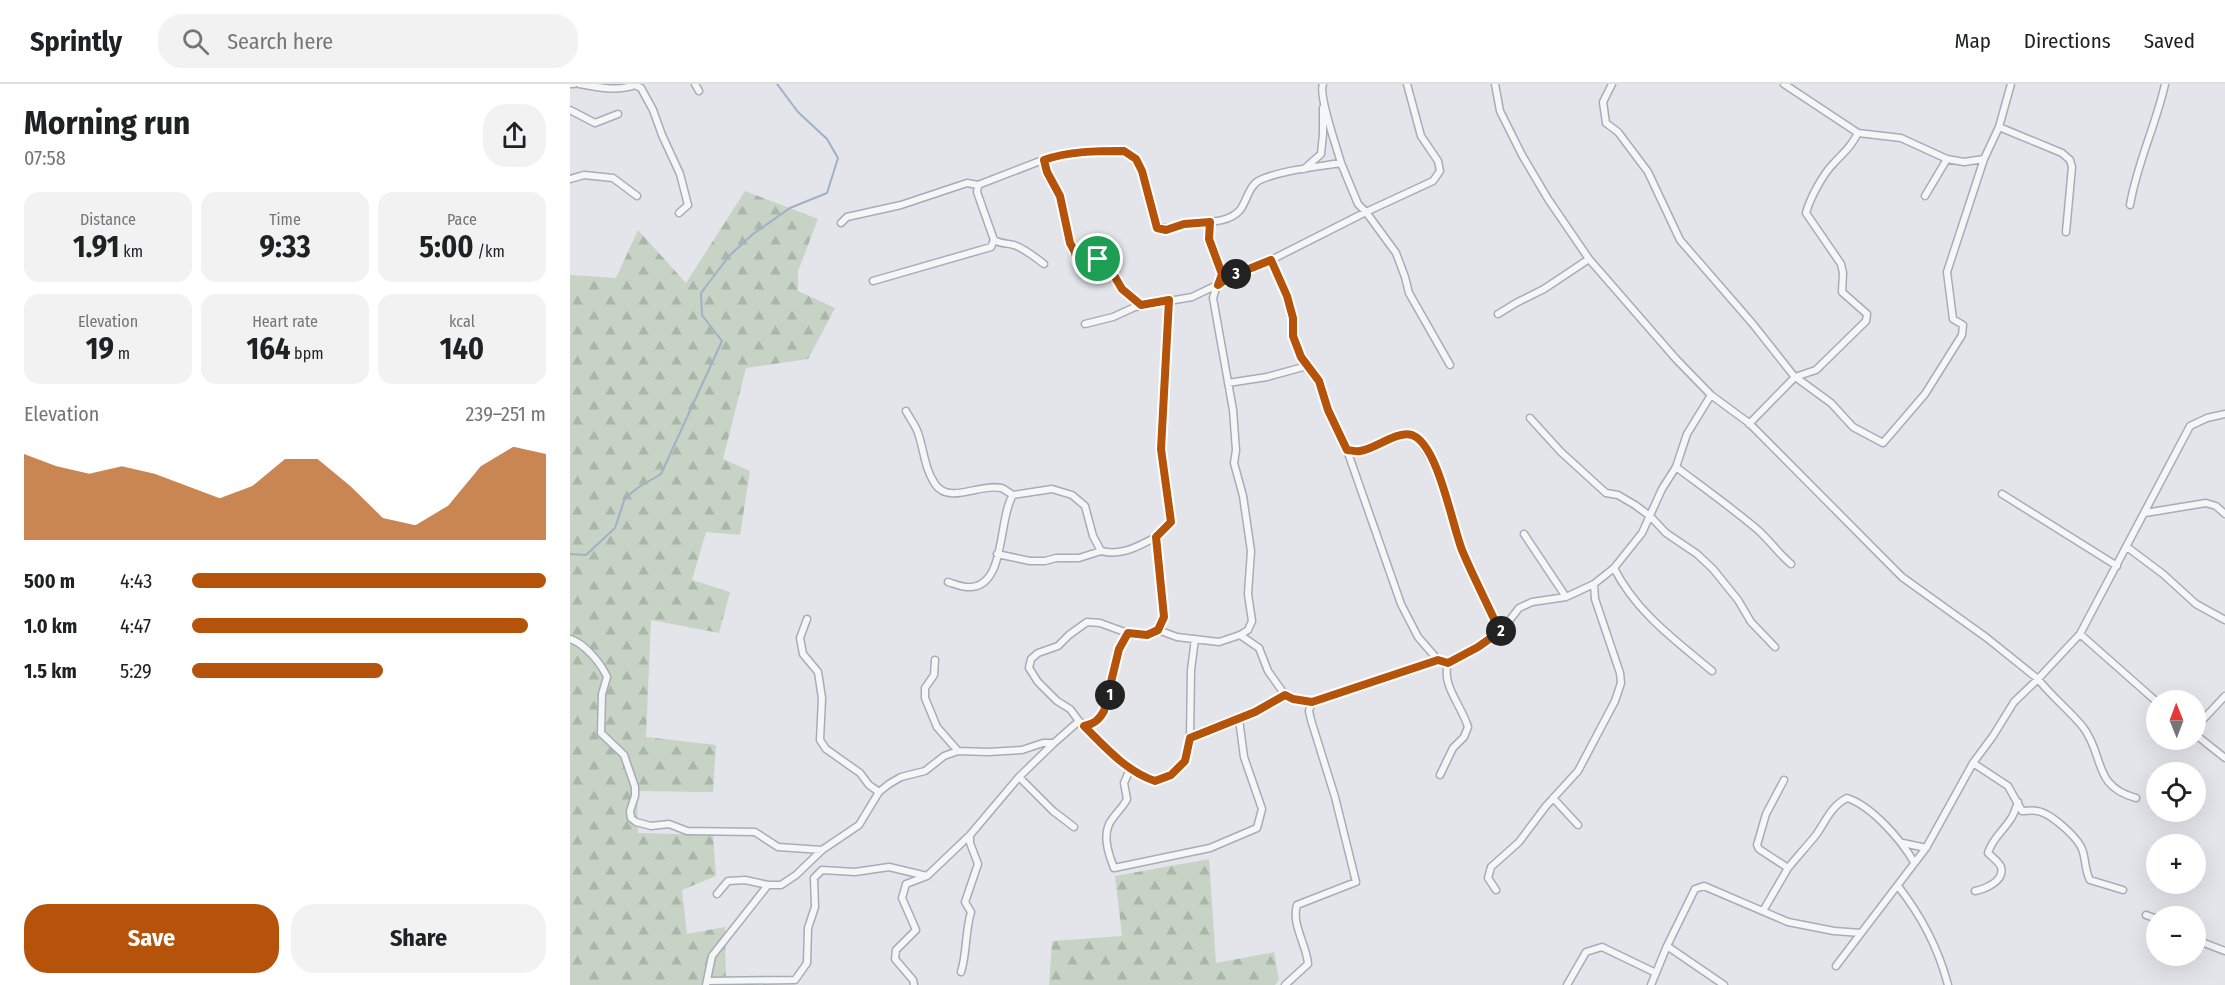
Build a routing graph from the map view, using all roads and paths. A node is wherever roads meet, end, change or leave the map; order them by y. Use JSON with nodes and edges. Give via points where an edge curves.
{"nodes":[{"id":1,"x":574,"y":84,"type":"edge"},
{"id":2,"x":695,"y":84,"type":"edge"},
{"id":3,"x":1323,"y":84,"type":"edge"},
{"id":4,"x":1407,"y":84,"type":"edge"},
{"id":5,"x":1495,"y":84,"type":"edge"},
{"id":6,"x":1612,"y":84,"type":"edge"},
{"id":7,"x":1784,"y":84,"type":"edge"},
{"id":8,"x":2011,"y":84,"type":"edge"},
{"id":9,"x":2165,"y":84,"type":"edge"},
{"id":10,"x":699,"y":91,"type":"dead end"},
{"id":11,"x":1323,"y":102,"type":"junction"},
{"id":12,"x":570,"y":110,"type":"edge"},
{"id":13,"x":618,"y":114,"type":"dead end"},
{"id":14,"x":1999,"y":127,"type":"junction"},
{"id":15,"x":1858,"y":133,"type":"junction"},
{"id":16,"x":1947,"y":159,"type":"junction"},
{"id":17,"x":1984,"y":159,"type":"junction"},
{"id":18,"x":1044,"y":160,"type":"junction"},
{"id":19,"x":1341,"y":164,"type":"junction"},
{"id":20,"x":1304,"y":170,"type":"junction"},
{"id":21,"x":570,"y":179,"type":"edge"},
{"id":22,"x":978,"y":185,"type":"junction"},
{"id":23,"x":637,"y":196,"type":"dead end"},
{"id":24,"x":1925,"y":196,"type":"dead end"},
{"id":25,"x":2130,"y":205,"type":"dead end"},
{"id":26,"x":1366,"y":212,"type":"junction"},
{"id":27,"x":679,"y":213,"type":"dead end"},
{"id":28,"x":1210,"y":222,"type":"junction"},
{"id":29,"x":841,"y":223,"type":"dead end"},
{"id":30,"x":2066,"y":232,"type":"dead end"},
{"id":31,"x":994,"y":240,"type":"junction"},
{"id":32,"x":1589,"y":259,"type":"junction"},
{"id":33,"x":1271,"y":260,"type":"junction"},
{"id":34,"x":1044,"y":264,"type":"dead end"},
{"id":35,"x":873,"y":281,"type":"dead end"},
{"id":36,"x":1218,"y":285,"type":"junction"},
{"id":37,"x":1169,"y":300,"type":"junction"},
{"id":38,"x":1141,"y":305,"type":"junction"},
{"id":39,"x":1498,"y":314,"type":"dead end"},
{"id":40,"x":1084,"y":324,"type":"dead end"},
{"id":41,"x":1450,"y":365,"type":"dead end"},
{"id":42,"x":1307,"y":366,"type":"junction"},
{"id":43,"x":1795,"y":377,"type":"junction"},
{"id":44,"x":1228,"y":383,"type":"junction"},
{"id":45,"x":1711,"y":395,"type":"junction"},
{"id":46,"x":906,"y":411,"type":"dead end"},
{"id":47,"x":2225,"y":414,"type":"edge"},
{"id":48,"x":1530,"y":418,"type":"dead end"},
{"id":49,"x":1749,"y":424,"type":"junction"},
{"id":50,"x":1347,"y":450,"type":"junction"},
{"id":51,"x":1676,"y":467,"type":"junction"},
{"id":52,"x":2002,"y":494,"type":"dead end"},
{"id":53,"x":1013,"y":495,"type":"junction"},
{"id":54,"x":2145,"y":513,"type":"junction"},
{"id":55,"x":2225,"y":514,"type":"edge"},
{"id":56,"x":1650,"y":516,"type":"junction"},
{"id":57,"x":1524,"y":534,"type":"dead end"},
{"id":58,"x":1156,"y":537,"type":"junction"},
{"id":59,"x":2127,"y":547,"type":"junction"},
{"id":60,"x":1101,"y":551,"type":"junction"},
{"id":61,"x":997,"y":554,"type":"junction"},
{"id":62,"x":1791,"y":564,"type":"dead end"},
{"id":63,"x":2117,"y":566,"type":"junction"},
{"id":64,"x":1614,"y":568,"type":"junction"},
{"id":65,"x":948,"y":582,"type":"dead end"},
{"id":66,"x":1594,"y":584,"type":"junction"},
{"id":67,"x":1566,"y":597,"type":"junction"},
{"id":68,"x":807,"y":619,"type":"dead end"},
{"id":69,"x":2225,"y":620,"type":"edge"},
{"id":70,"x":1158,"y":630,"type":"junction"},
{"id":71,"x":1502,"y":630,"type":"junction"},
{"id":72,"x":1128,"y":633,"type":"junction"},
{"id":73,"x":2080,"y":634,"type":"junction"},
{"id":74,"x":1240,"y":635,"type":"junction"},
{"id":75,"x":570,"y":639,"type":"edge"},
{"id":76,"x":1195,"y":639,"type":"junction"},
{"id":77,"x":1775,"y":647,"type":"dead end"},
{"id":78,"x":935,"y":660,"type":"dead end"},
{"id":79,"x":1438,"y":660,"type":"junction"},
{"id":80,"x":1448,"y":663,"type":"junction"},
{"id":81,"x":1712,"y":671,"type":"dead end"},
{"id":82,"x":2038,"y":679,"type":"junction"},
{"id":83,"x":2146,"y":692,"type":"edge"},
{"id":84,"x":1285,"y":695,"type":"junction"},
{"id":85,"x":2225,"y":696,"type":"edge"},
{"id":86,"x":1312,"y":702,"type":"junction"},
{"id":87,"x":2206,"y":716,"type":"edge"},
{"id":88,"x":1239,"y":719,"type":"junction"},
{"id":89,"x":1079,"y":721,"type":"junction"},
{"id":90,"x":1084,"y":726,"type":"junction"},
{"id":91,"x":1190,"y":738,"type":"junction"},
{"id":92,"x":1054,"y":743,"type":"junction"},
{"id":93,"x":2206,"y":743,"type":"edge"},
{"id":94,"x":958,"y":751,"type":"junction"},
{"id":95,"x":2225,"y":758,"type":"edge"},
{"id":96,"x":1973,"y":763,"type":"junction"},
{"id":97,"x":1130,"y":769,"type":"junction"},
{"id":98,"x":1440,"y":775,"type":"dead end"},
{"id":99,"x":1019,"y":777,"type":"junction"},
{"id":100,"x":1784,"y":780,"type":"dead end"},
{"id":101,"x":879,"y":792,"type":"junction"},
{"id":102,"x":1552,"y":798,"type":"junction"},
{"id":103,"x":2136,"y":798,"type":"dead end"},
{"id":104,"x":2018,"y":802,"type":"junction"},
{"id":105,"x":1578,"y":825,"type":"dead end"},
{"id":106,"x":1074,"y":827,"type":"dead end"},
{"id":107,"x":970,"y":835,"type":"junction"},
{"id":108,"x":1903,"y":843,"type":"junction"},
{"id":109,"x":1926,"y":848,"type":"junction"},
{"id":110,"x":822,"y":850,"type":"junction"},
{"id":111,"x":1914,"y":862,"type":"junction"},
{"id":112,"x":1788,"y":868,"type":"junction"},
{"id":113,"x":927,"y":876,"type":"junction"},
{"id":114,"x":768,"y":885,"type":"junction"},
{"id":115,"x":1898,"y":886,"type":"junction"},
{"id":116,"x":1496,"y":890,"type":"dead end"},
{"id":117,"x":2123,"y":890,"type":"dead end"},
{"id":118,"x":1975,"y":891,"type":"dead end"},
{"id":119,"x":717,"y":894,"type":"dead end"},
{"id":120,"x":1763,"y":911,"type":"junction"},
{"id":121,"x":1861,"y":933,"type":"junction"},
{"id":122,"x":2206,"y":944,"type":"edge"},
{"id":123,"x":1667,"y":946,"type":"junction"},
{"id":124,"x":2225,"y":951,"type":"edge"},
{"id":125,"x":1836,"y":966,"type":"dead end"},
{"id":126,"x":961,"y":972,"type":"dead end"},
{"id":127,"x":1656,"y":974,"type":"junction"},
{"id":128,"x":706,"y":983,"type":"edge"},
{"id":129,"x":914,"y":985,"type":"edge"},
{"id":130,"x":1285,"y":985,"type":"edge"},
{"id":131,"x":1567,"y":985,"type":"edge"},
{"id":132,"x":1651,"y":985,"type":"edge"},
{"id":133,"x":1724,"y":985,"type":"edge"},
{"id":134,"x":1948,"y":985,"type":"edge"}],
"edges":[{"from":1,"to":27,"type":"street","via":[[641,88],[680,174],[688,205]]},
{"from":2,"to":10,"type":"street"},
{"from":3,"to":11,"type":"street"},
{"from":4,"to":26,"type":"street","via":[[1421,136],[1438,161],[1440,171],[1433,181]]},
{"from":5,"to":32,"type":"street","via":[[1500,111],[1522,155]]},
{"from":6,"to":43,"type":"street","via":[[1603,102],[1606,123],[1618,132],[1648,172],[1680,240]]},
{"from":7,"to":15,"type":"street"},
{"from":8,"to":14,"type":"street"},
{"from":9,"to":25,"type":"street","via":[[2154,128],[2134,179]]},
{"from":11,"to":19,"type":"street"},
{"from":11,"to":20,"type":"street","via":[[1321,154]]},
{"from":12,"to":13,"type":"street","via":[[595,123]]},
{"from":14,"to":17,"type":"street"},
{"from":14,"to":30,"type":"street","via":[[2070,160]]},
{"from":15,"to":16,"type":"street","via":[[1901,138]]},
{"from":15,"to":43,"type":"street","via":[[1820,182],[1806,213],[1841,264],[1842,292],[1867,314],[1866,321],[1816,370]]},
{"from":16,"to":17,"type":"street"},
{"from":16,"to":24,"type":"street"},
{"from":17,"to":43,"type":"street","via":[[1947,272],[1953,319],[1963,325],[1962,336],[1905,420],[1883,443],[1853,427],[1831,403]]},
{"from":18,"to":22,"type":"street"},
{"from":18,"to":28,"type":"street","via":[[1124,151],[1136,159],[1142,171],[1157,228]]},
{"from":18,"to":38,"type":"street","via":[[1060,196],[1077,262],[1105,260],[1122,289]]},
{"from":19,"to":20,"type":"street"},
{"from":19,"to":26,"type":"street","via":[[1358,204]]},
{"from":20,"to":28,"type":"street","via":[[1259,180],[1239,212]]},
{"from":21,"to":23,"type":"street","via":[[584,175],[614,178]]},
{"from":22,"to":29,"type":"street","via":[[967,183],[901,205],[847,217]]},
{"from":22,"to":31,"type":"street"},
{"from":26,"to":33,"type":"street"},
{"from":26,"to":41,"type":"street","via":[[1396,253],[1409,293]]},
{"from":28,"to":36,"type":"street","via":[[1209,239],[1222,274]]},
{"from":31,"to":34,"type":"street","via":[[1032,254]]},
{"from":31,"to":35,"type":"street","via":[[991,247]]},
{"from":32,"to":39,"type":"street"},
{"from":32,"to":45,"type":"street"},
{"from":33,"to":36,"type":"street"},
{"from":33,"to":42,"type":"street","via":[[1287,296],[1293,336]]},
{"from":36,"to":37,"type":"street","via":[[1192,297]]},
{"from":36,"to":44,"type":"street","via":[[1213,298]]},
{"from":37,"to":38,"type":"street"},
{"from":37,"to":58,"type":"street","via":[[1161,449],[1171,522]]},
{"from":38,"to":40,"type":"street"},
{"from":42,"to":44,"type":"street"},
{"from":42,"to":50,"type":"street","via":[[1319,381]]},
{"from":43,"to":49,"type":"street"},
{"from":44,"to":74,"type":"street","via":[[1234,463],[1251,551],[1248,594],[1252,621]]},
{"from":45,"to":49,"type":"street"},
{"from":45,"to":51,"type":"street","via":[[1687,434]]},
{"from":46,"to":53,"type":"street","via":[[919,433],[928,471],[943,492],[1001,488]]},
{"from":47,"to":54,"type":"street","via":[[2190,426]]},
{"from":48,"to":56,"type":"street","via":[[1606,493],[1618,495]]},
{"from":49,"to":82,"type":"street","via":[[1902,577]]},
{"from":50,"to":71,"type":"street","via":[[1360,452],[1401,435],[1418,438],[1439,473],[1462,550]]},
{"from":50,"to":79,"type":"street","via":[[1401,604],[1418,637]]},
{"from":51,"to":56,"type":"street"},
{"from":51,"to":62,"type":"street","via":[[1753,526]]},
{"from":52,"to":63,"type":"street"},
{"from":53,"to":60,"type":"street","via":[[1052,489],[1072,495],[1085,506],[1092,536]]},
{"from":53,"to":61,"type":"street"},
{"from":54,"to":55,"type":"street","via":[[2206,503]]},
{"from":54,"to":59,"type":"street"},
{"from":56,"to":64,"type":"street","via":[[1642,533]]},
{"from":56,"to":77,"type":"street","via":[[1713,569],[1751,622]]},
{"from":57,"to":67,"type":"street"},
{"from":58,"to":60,"type":"street","via":[[1131,550],[1114,554]]},
{"from":58,"to":70,"type":"street","via":[[1164,617]]},
{"from":59,"to":63,"type":"street"},
{"from":59,"to":69,"type":"street","via":[[2196,604]]},
{"from":60,"to":61,"type":"street","via":[[1079,558],[1045,561]]},
{"from":61,"to":65,"type":"street","via":[[990,579],[983,585],[969,588]]},
{"from":63,"to":73,"type":"street"},
{"from":64,"to":66,"type":"street"},
{"from":64,"to":81,"type":"street","via":[[1644,613]]},
{"from":66,"to":67,"type":"street"},
{"from":66,"to":102,"type":"street","via":[[1621,683],[1578,771]]},
{"from":67,"to":71,"type":"street","via":[[1532,602],[1520,608]]},
{"from":68,"to":101,"type":"street","via":[[800,638],[803,654],[818,672],[822,698],[820,740]]},
{"from":70,"to":72,"type":"street","via":[[1147,635]]},
{"from":70,"to":76,"type":"street"},
{"from":71,"to":80,"type":"street"},
{"from":72,"to":89,"type":"street","via":[[1101,622],[1087,622],[1058,646],[1031,659],[1029,668],[1038,681]]},
{"from":72,"to":90,"type":"street","via":[[1119,649],[1104,711],[1099,720]]},
{"from":73,"to":82,"type":"street"},
{"from":73,"to":83,"type":"street"},
{"from":74,"to":76,"type":"street","via":[[1219,642]]},
{"from":74,"to":84,"type":"street","via":[[1259,648],[1268,671]]},
{"from":75,"to":110,"type":"street","via":[[590,653],[607,676],[602,694],[601,733],[624,755],[635,787],[631,818],[651,826],[669,824],[687,831],[755,832],[778,847]]},
{"from":76,"to":91,"type":"street"},
{"from":78,"to":94,"type":"street","via":[[925,698],[937,727]]},
{"from":79,"to":80,"type":"street"},
{"from":79,"to":86,"type":"street"},
{"from":80,"to":98,"type":"street","via":[[1447,682],[1468,727]]},
{"from":82,"to":96,"type":"street","via":[[2014,702]]},
{"from":82,"to":103,"type":"street","via":[[2083,728],[2112,786],[2121,794]]},
{"from":84,"to":86,"type":"street"},
{"from":84,"to":88,"type":"street"},
{"from":85,"to":87,"type":"street"},
{"from":86,"to":130,"type":"street","via":[[1311,720],[1356,882],[1297,905],[1294,913],[1308,964]]},
{"from":88,"to":91,"type":"street"},
{"from":88,"to":97,"type":"street","via":[[1244,757],[1262,809],[1257,828],[1210,848],[1114,868],[1107,836],[1111,819],[1127,799],[1124,783]]},
{"from":89,"to":90,"type":"street"},
{"from":89,"to":92,"type":"street"},
{"from":90,"to":97,"type":"street"},
{"from":91,"to":97,"type":"street","via":[[1185,761],[1171,775],[1155,781]]},
{"from":92,"to":94,"type":"street","via":[[1022,750]]},
{"from":92,"to":99,"type":"street"},
{"from":93,"to":95,"type":"street"},
{"from":94,"to":101,"type":"street","via":[[925,771],[901,777]]},
{"from":96,"to":104,"type":"street","via":[[2008,786]]},
{"from":96,"to":109,"type":"street"},
{"from":99,"to":106,"type":"street"},
{"from":99,"to":107,"type":"street"},
{"from":100,"to":112,"type":"street","via":[[1766,814],[1757,845]]},
{"from":101,"to":110,"type":"street","via":[[859,825]]},
{"from":102,"to":105,"type":"street"},
{"from":102,"to":116,"type":"street","via":[[1519,842],[1491,867],[1488,878]]},
{"from":104,"to":117,"type":"street","via":[[2022,811],[2039,811],[2074,837],[2083,849],[2090,880]]},
{"from":104,"to":118,"type":"street","via":[[2011,820],[1988,849],[2000,865],[1997,881]]},
{"from":107,"to":113,"type":"street"},
{"from":107,"to":126,"type":"street","via":[[978,864],[965,902],[971,912]]},
{"from":108,"to":109,"type":"street"},
{"from":108,"to":111,"type":"street"},
{"from":108,"to":112,"type":"street","via":[[1857,801],[1847,798],[1829,813]]},
{"from":109,"to":111,"type":"street"},
{"from":110,"to":114,"type":"street","via":[[781,885]]},
{"from":111,"to":115,"type":"street"},
{"from":112,"to":120,"type":"street"},
{"from":113,"to":128,"type":"street","via":[[889,867],[855,872],[822,870],[814,878],[815,907],[808,928],[807,963],[795,980]]},
{"from":113,"to":129,"type":"street","via":[[906,884],[902,898],[916,930],[896,950],[896,959]]},
{"from":114,"to":119,"type":"street","via":[[728,881]]},
{"from":114,"to":128,"type":"street","via":[[712,956]]},
{"from":115,"to":121,"type":"street"},
{"from":115,"to":134,"type":"street","via":[[1933,939]]},
{"from":120,"to":121,"type":"street","via":[[1788,922]]},
{"from":120,"to":123,"type":"street","via":[[1699,886]]},
{"from":121,"to":125,"type":"street"},
{"from":122,"to":124,"type":"street"},
{"from":123,"to":127,"type":"street"},
{"from":123,"to":133,"type":"street"},
{"from":127,"to":131,"type":"street","via":[[1602,947],[1586,952]]},
{"from":127,"to":132,"type":"street"}]}
